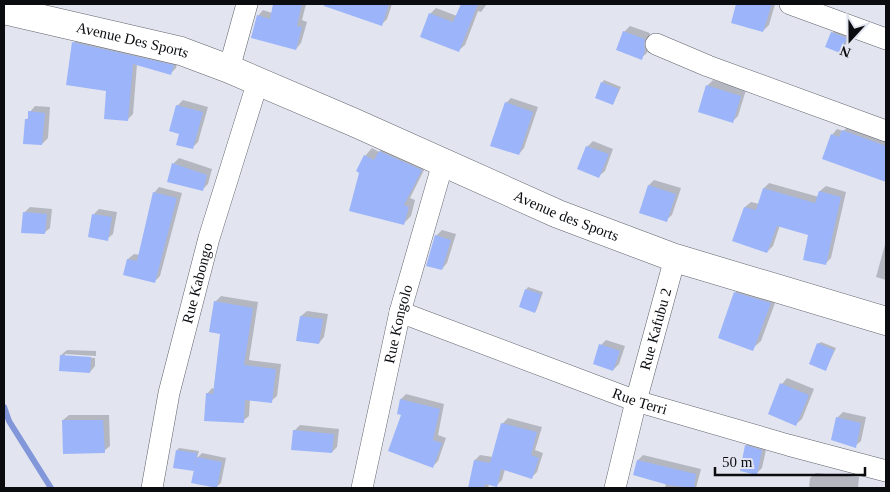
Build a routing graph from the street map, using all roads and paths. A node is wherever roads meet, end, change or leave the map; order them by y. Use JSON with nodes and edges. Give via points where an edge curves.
{"nodes":[{"id":1,"x":247,"y":4,"type":"edge"},
{"id":2,"x":790,"y":4,"type":"edge"},
{"id":3,"x":4,"y":10,"type":"edge"},
{"id":4,"x":886,"y":39,"type":"edge"},
{"id":5,"x":656,"y":44,"type":"dead end"},
{"id":6,"x":230,"y":69,"type":"junction"},
{"id":7,"x":258,"y":81,"type":"junction"},
{"id":8,"x":886,"y":131,"type":"edge"},
{"id":9,"x":443,"y":164,"type":"junction"},
{"id":10,"x":675,"y":258,"type":"junction"},
{"id":11,"x":400,"y":312,"type":"junction"},
{"id":12,"x":886,"y":321,"type":"edge"},
{"id":13,"x":636,"y":401,"type":"junction"},
{"id":14,"x":886,"y":471,"type":"edge"},
{"id":15,"x":152,"y":488,"type":"edge"},
{"id":16,"x":362,"y":488,"type":"edge"},
{"id":17,"x":615,"y":488,"type":"edge"}],
"edges":[{"from":1,"to":6,"type":"street"},
{"from":2,"to":4,"type":"street"},
{"from":3,"to":6,"type":"street","name":"Avenue Des Sports","via":[[181,51]]},
{"from":5,"to":8,"type":"street"},
{"from":6,"to":7,"type":"street","name":"Avenue Des Sports"},
{"from":7,"to":9,"type":"street","name":"Avenue des Sports"},
{"from":7,"to":15,"type":"street","name":"Rue Kabongo","via":[[183,338],[169,393]]},
{"from":9,"to":10,"type":"street","name":"Avenue des Sports","via":[[558,214]]},
{"from":9,"to":11,"type":"street","name":"Rue Kongolo"},
{"from":10,"to":12,"type":"street","name":"Avenue des Sports"},
{"from":10,"to":13,"type":"street","name":"Rue Kafubu 2"},
{"from":11,"to":13,"type":"street","name":"Rue Terri"},
{"from":11,"to":16,"type":"street","name":"Rue Kongolo"},
{"from":13,"to":14,"type":"street","name":"Rue Terri"},
{"from":13,"to":17,"type":"street","name":"Rue Kafubu 2"}]}
